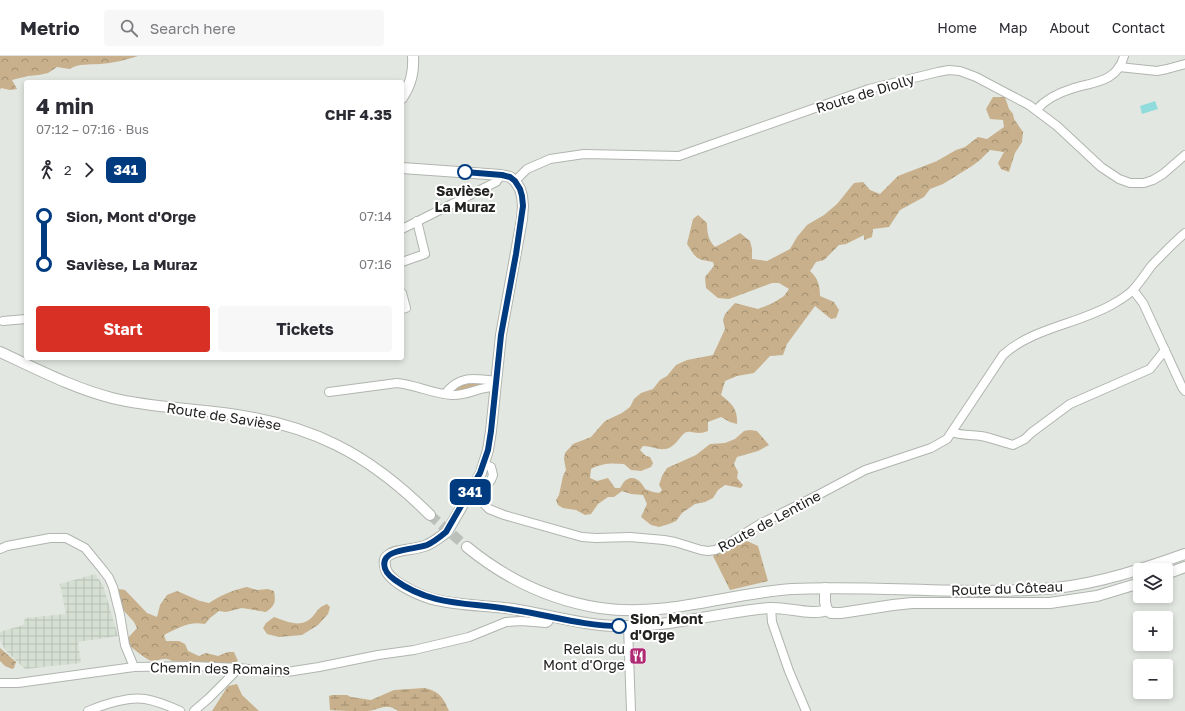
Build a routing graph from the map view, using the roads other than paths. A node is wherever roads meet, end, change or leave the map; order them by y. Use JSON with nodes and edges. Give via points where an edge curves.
{"nodes":[{"id":1,"x":413,"y":56,"type":"edge"},
{"id":2,"x":1124,"y":56,"type":"edge"},
{"id":3,"x":1185,"y":64,"type":"edge"},
{"id":4,"x":1119,"y":67,"type":"junction"},
{"id":5,"x":404,"y":94,"type":"edge"},
{"id":6,"x":1036,"y":110,"type":"junction"},
{"id":7,"x":1185,"y":154,"type":"edge"},
{"id":8,"x":404,"y":168,"type":"edge"},
{"id":9,"x":502,"y":175,"type":"junction"},
{"id":10,"x":515,"y":181,"type":"junction"},
{"id":11,"x":417,"y":221,"type":"junction"},
{"id":12,"x":404,"y":228,"type":"edge"},
{"id":13,"x":1185,"y":233,"type":"edge"},
{"id":14,"x":404,"y":261,"type":"edge"},
{"id":15,"x":1133,"y":290,"type":"junction"},
{"id":16,"x":24,"y":319,"type":"edge"},
{"id":17,"x":3,"y":321,"type":"dead end"},
{"id":18,"x":1165,"y":350,"type":"junction"},
{"id":19,"x":0,"y":352,"type":"edge"},
{"id":20,"x":496,"y":384,"type":"junction"},
{"id":21,"x":1185,"y":391,"type":"edge"},
{"id":22,"x":329,"y":392,"type":"dead end"},
{"id":23,"x":444,"y":394,"type":"junction"},
{"id":24,"x":952,"y":432,"type":"junction"},
{"id":25,"x":484,"y":464,"type":"junction"},
{"id":26,"x":430,"y":515,"type":"tunnel mouth"},
{"id":27,"x":467,"y":547,"type":"tunnel mouth"},
{"id":28,"x":0,"y":549,"type":"edge"},
{"id":29,"x":1185,"y":554,"type":"edge"},
{"id":30,"x":1185,"y":567,"type":"edge"},
{"id":31,"x":1173,"y":571,"type":"edge"},
{"id":32,"x":1133,"y":585,"type":"edge"},
{"id":33,"x":825,"y":588,"type":"junction"},
{"id":34,"x":772,"y":608,"type":"junction"},
{"id":35,"x":827,"y":610,"type":"junction"},
{"id":36,"x":551,"y":617,"type":"junction"},
{"id":37,"x":628,"y":626,"type":"junction"},
{"id":38,"x":134,"y":667,"type":"junction"},
{"id":39,"x":239,"y":668,"type":"junction"},
{"id":40,"x":0,"y":683,"type":"edge"},
{"id":41,"x":88,"y":711,"type":"edge"},
{"id":42,"x":180,"y":711,"type":"edge"},
{"id":43,"x":194,"y":711,"type":"edge"},
{"id":44,"x":631,"y":711,"type":"edge"},
{"id":45,"x":806,"y":711,"type":"edge"}],
"edges":[{"from":1,"to":5,"type":"street","via":[[413,75]]},
{"from":2,"to":4,"type":"street"},
{"from":3,"to":4,"type":"street","via":[[1157,71]]},
{"from":4,"to":6,"type":"street","via":[[1103,80],[1061,93]]},
{"from":6,"to":7,"type":"street","name":"Route de Diolly","via":[[1101,167],[1130,183],[1153,180]]},
{"from":6,"to":10,"type":"street","name":"Route de Diolly","via":[[976,77],[949,70],[867,89],[680,156],[584,154],[550,159],[527,169]]},
{"from":8,"to":9,"type":"street"},
{"from":9,"to":10,"type":"street"},
{"from":9,"to":11,"type":"street","via":[[496,182]]},
{"from":10,"to":20,"type":"street","via":[[522,196],[522,219],[503,324]]},
{"from":11,"to":12,"type":"street"},
{"from":11,"to":14,"type":"street","via":[[425,254]]},
{"from":13,"to":15,"type":"street","name":"Route de Lentine","via":[[1152,266]]},
{"from":15,"to":18,"type":"street","via":[[1143,303]]},
{"from":15,"to":24,"type":"street","name":"Route de Lentine","via":[[1114,304],[1024,340],[1009,350],[1003,355]]},
{"from":16,"to":17,"type":"street"},
{"from":18,"to":21,"type":"street"},
{"from":18,"to":24,"type":"street","via":[[1150,369],[1070,404],[1025,439],[1013,445]]},
{"from":19,"to":26,"type":"street","name":"Route de Savièse","via":[[81,388],[112,398],[248,417],[310,433],[365,460]]},
{"from":20,"to":23,"type":"street","via":[[463,395]]},
{"from":20,"to":23,"type":"street","via":[[482,379],[465,379]]},
{"from":20,"to":25,"type":"street","via":[[491,431]]},
{"from":22,"to":23,"type":"street","via":[[397,383]]},
{"from":24,"to":25,"type":"street","name":"Route de Lentine","via":[[947,439],[937,445],[865,470],[760,524],[723,547],[708,551],[664,540],[582,537],[489,509],[482,495],[493,475],[491,467]]},
{"from":25,"to":36,"type":"street","via":[[446,532],[428,545],[390,554],[386,558],[385,570],[404,587],[432,599]]},
{"from":27,"to":33,"type":"street","via":[[492,566],[531,588],[565,601],[615,610],[665,609],[777,590]]},
{"from":28,"to":38,"type":"street","via":[[50,538],[66,538],[85,548],[113,586],[125,645]]},
{"from":29,"to":33,"type":"street","name":"Route du Côteau","via":[[1131,572],[1056,588],[989,591]]},
{"from":30,"to":31,"type":"street"},
{"from":32,"to":35,"type":"street","via":[[1097,596],[1050,603],[912,603],[841,613],[831,613]]},
{"from":33,"to":35,"type":"street"},
{"from":34,"to":35,"type":"street","via":[[818,612]]},
{"from":34,"to":37,"type":"street"},
{"from":34,"to":45,"type":"street","via":[[772,622]]},
{"from":36,"to":37,"type":"street","via":[[597,625]]},
{"from":36,"to":39,"type":"street","name":"Chemin des Romains","via":[[546,623],[506,622],[469,637],[428,647],[319,667],[287,672]]},
{"from":37,"to":44,"type":"street"},
{"from":38,"to":39,"type":"street","name":"Chemin des Romains"},
{"from":38,"to":40,"type":"street","name":"Chemin des Romains","via":[[18,683]]},
{"from":39,"to":43,"type":"street"},
{"from":41,"to":42,"type":"street","via":[[138,698]]}]}
